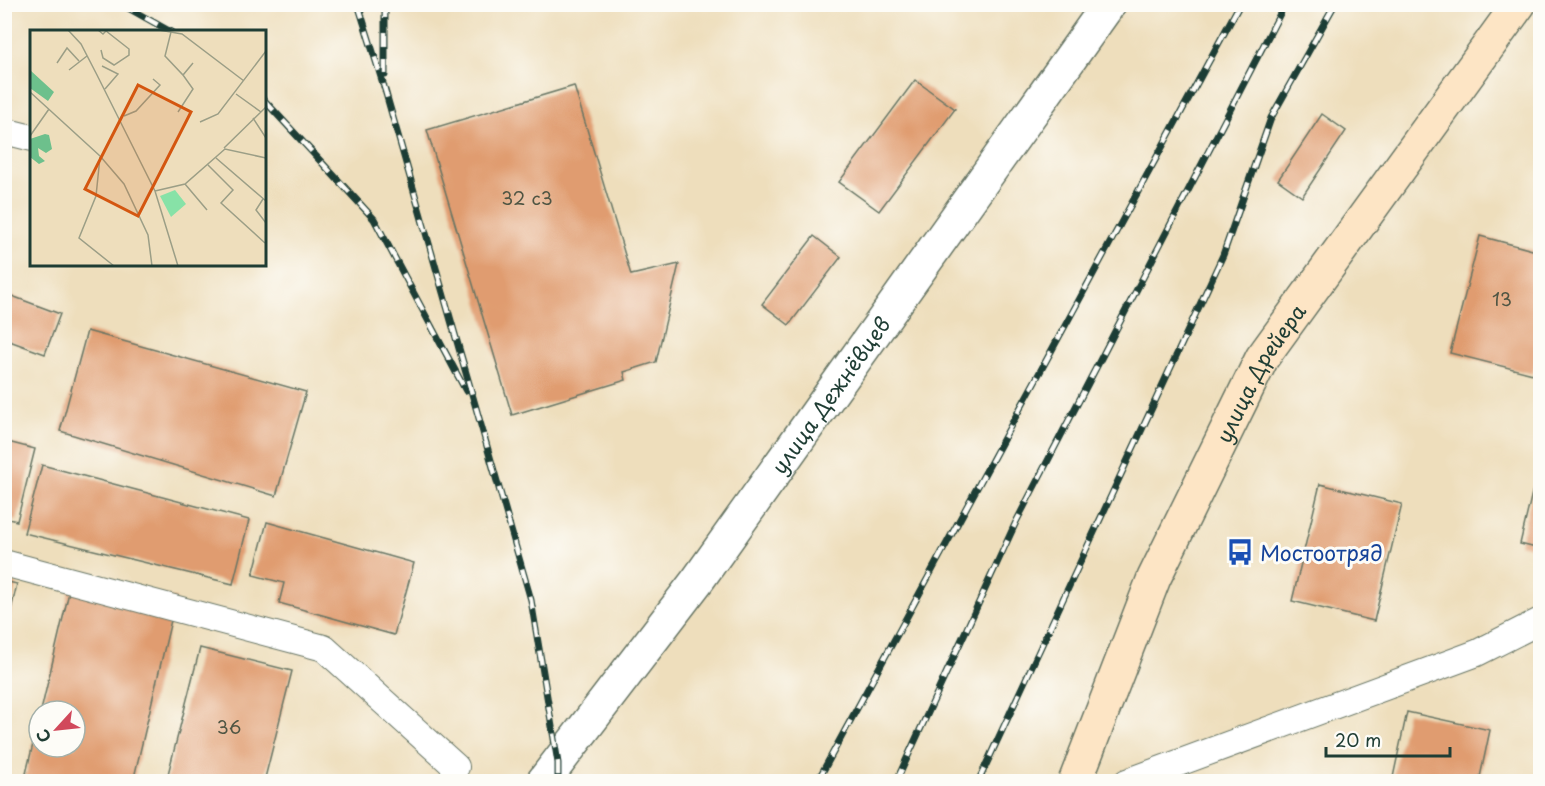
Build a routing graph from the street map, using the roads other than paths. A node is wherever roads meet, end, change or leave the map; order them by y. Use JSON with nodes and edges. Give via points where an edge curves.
{"nodes":[{"id":1,"x":1109,"y":4,"type":"edge"},
{"id":2,"x":1519,"y":4,"type":"edge"},
{"id":3,"x":4,"y":131,"type":"edge"},
{"id":4,"x":30,"y":138,"type":"edge"},
{"id":5,"x":4,"y":563,"type":"edge"},
{"id":6,"x":1540,"y":621,"type":"edge"},
{"id":7,"x":456,"y":767,"type":"dead end"},
{"id":8,"x":543,"y":782,"type":"edge"},
{"id":9,"x":1075,"y":782,"type":"edge"},
{"id":10,"x":1127,"y":782,"type":"edge"}],
"edges":[{"from":1,"to":8,"type":"street","name":"улица Дежнёвцев","via":[[697,581]]},
{"from":2,"to":9,"type":"main road","name":"улица Дрейера","via":[[1262,358],[1154,578]]},
{"from":3,"to":4,"type":"lane"},
{"from":5,"to":7,"type":"lane","via":[[324,648]]},
{"from":6,"to":10,"type":"lane","via":[[1477,653]]}]}
